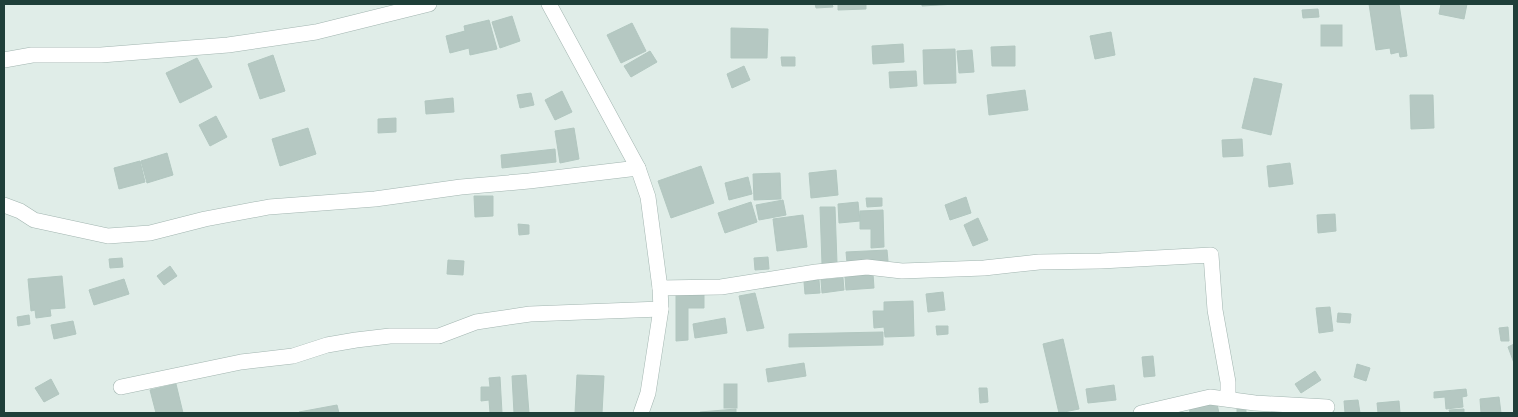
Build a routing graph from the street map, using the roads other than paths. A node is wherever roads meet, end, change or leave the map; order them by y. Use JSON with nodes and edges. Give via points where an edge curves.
{"nodes":[{"id":1,"x":429,"y":4,"type":"edge"},
{"id":2,"x":549,"y":4,"type":"edge"},
{"id":3,"x":4,"y":60,"type":"edge"},
{"id":4,"x":638,"y":168,"type":"junction"},
{"id":5,"x":4,"y":205,"type":"edge"},
{"id":6,"x":660,"y":288,"type":"junction"},
{"id":7,"x":661,"y":309,"type":"junction"},
{"id":8,"x":121,"y":387,"type":"dead end"},
{"id":9,"x":1228,"y":400,"type":"junction"},
{"id":10,"x":1327,"y":407,"type":"dead end"},
{"id":11,"x":641,"y":413,"type":"edge"},
{"id":12,"x":1141,"y":413,"type":"edge"}],
"edges":[{"from":1,"to":3,"type":"street","via":[[316,32],[228,45],[101,56],[32,55]]},
{"from":2,"to":4,"type":"street"},
{"from":4,"to":5,"type":"street","via":[[375,199],[269,207],[150,233],[108,236],[34,220]]},
{"from":4,"to":6,"type":"street","via":[[648,197]]},
{"from":6,"to":7,"type":"street"},
{"from":6,"to":9,"type":"street","via":[[721,287],[867,267],[902,271],[938,270],[1211,255]]},
{"from":7,"to":8,"type":"street","via":[[530,314],[476,322],[439,336],[356,340],[294,356],[241,362]]},
{"from":7,"to":11,"type":"street","via":[[648,393]]},
{"from":9,"to":10,"type":"street"},
{"from":9,"to":12,"type":"street","via":[[1210,397]]}]}
